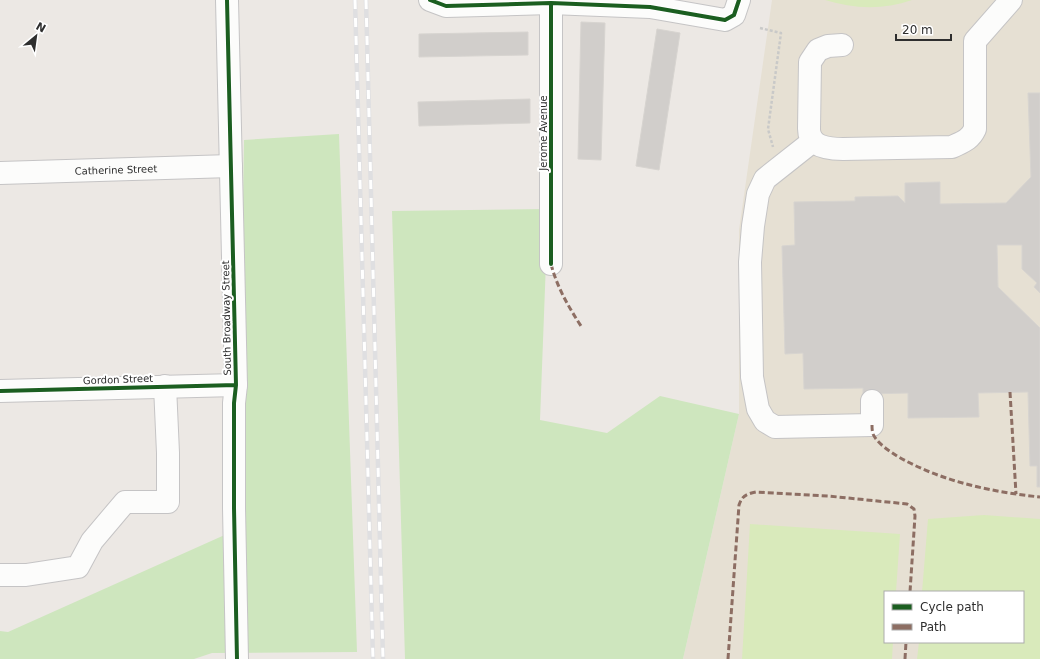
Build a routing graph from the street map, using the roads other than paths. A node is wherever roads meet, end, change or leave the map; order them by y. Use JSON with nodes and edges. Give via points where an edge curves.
{"nodes":[{"id":1,"x":227,"y":0,"type":"edge"},
{"id":2,"x":1011,"y":0,"type":"edge"},
{"id":3,"x":431,"y":1,"type":"edge"},
{"id":4,"x":551,"y":3,"type":"junction"},
{"id":5,"x":736,"y":8,"type":"edge"},
{"id":6,"x":842,"y":45,"type":"dead end"},
{"id":7,"x":813,"y":141,"type":"junction"},
{"id":8,"x":231,"y":166,"type":"junction"},
{"id":9,"x":0,"y":173,"type":"edge"},
{"id":10,"x":551,"y":264,"type":"dead end"},
{"id":11,"x":165,"y":386,"type":"junction"},
{"id":12,"x":236,"y":386,"type":"junction"},
{"id":13,"x":0,"y":391,"type":"edge"},
{"id":14,"x":872,"y":401,"type":"dead end"},
{"id":15,"x":0,"y":575,"type":"edge"},
{"id":16,"x":237,"y":659,"type":"edge"}],
"edges":[{"from":1,"to":8,"type":"street","name":"South Broadway Street"},
{"from":2,"to":7,"type":"street","via":[[975,41],[974,129],[972,136],[967,140],[952,147],[843,150],[831,149]]},
{"from":3,"to":4,"type":"street","via":[[446,6]]},
{"from":4,"to":5,"type":"street","via":[[650,7],[725,20]]},
{"from":4,"to":10,"type":"street","name":"Jerome Avenue"},
{"from":6,"to":7,"type":"street","via":[[818,50],[810,62],[809,135]]},
{"from":7,"to":14,"type":"street","via":[[765,179],[758,194],[750,262],[749,299],[752,378],[758,409],[765,421],[775,427],[872,425]]},
{"from":8,"to":9,"type":"street","name":"Catherine Street"},
{"from":8,"to":12,"type":"street","name":"South Broadway Street"},
{"from":11,"to":12,"type":"street","name":"Gordon Street"},
{"from":11,"to":13,"type":"street","name":"Gordon Street"},
{"from":11,"to":15,"type":"street","via":[[168,502],[125,502],[92,541],[78,566],[26,575]]},
{"from":12,"to":16,"type":"street","name":"South Broadway Street","via":[[234,508]]}]}
